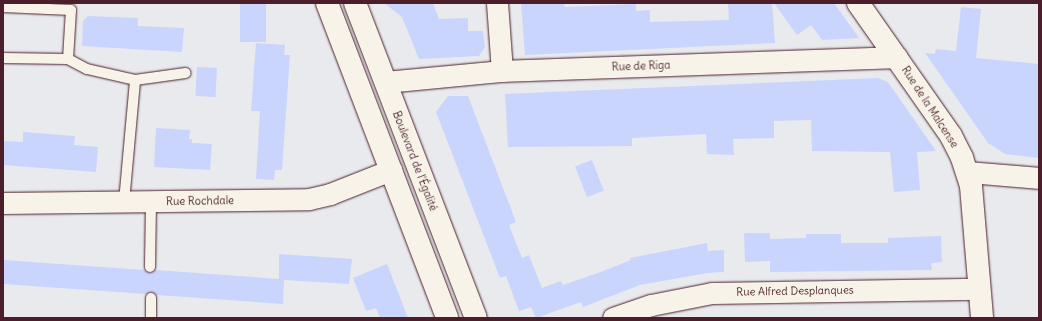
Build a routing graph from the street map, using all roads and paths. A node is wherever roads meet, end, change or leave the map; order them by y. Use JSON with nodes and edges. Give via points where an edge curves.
{"nodes":[{"id":1,"x":327,"y":3,"type":"edge"},
{"id":2,"x":355,"y":3,"type":"edge"},
{"id":3,"x":497,"y":3,"type":"edge"},
{"id":4,"x":858,"y":3,"type":"edge"},
{"id":5,"x":3,"y":7,"type":"edge"},
{"id":6,"x":897,"y":57,"type":"junction"},
{"id":7,"x":3,"y":58,"type":"edge"},
{"id":8,"x":68,"y":59,"type":"junction"},
{"id":9,"x":502,"y":71,"type":"junction"},
{"id":10,"x":186,"y":73,"type":"dead end"},
{"id":11,"x":134,"y":80,"type":"junction"},
{"id":12,"x":385,"y":82,"type":"junction"},
{"id":13,"x":391,"y":170,"type":"junction"},
{"id":14,"x":968,"y":172,"type":"junction"},
{"id":15,"x":1039,"y":178,"type":"edge"},
{"id":16,"x":151,"y":201,"type":"junction"},
{"id":17,"x":124,"y":202,"type":"junction"},
{"id":18,"x":3,"y":203,"type":"edge"},
{"id":19,"x":150,"y":267,"type":"dead end"},
{"id":20,"x":979,"y":289,"type":"junction"},
{"id":21,"x":151,"y":298,"type":"dead end"},
{"id":22,"x":151,"y":318,"type":"edge"},
{"id":23,"x":447,"y":318,"type":"edge"},
{"id":24,"x":476,"y":318,"type":"edge"},
{"id":25,"x":613,"y":318,"type":"edge"},
{"id":26,"x":982,"y":318,"type":"edge"}],
"edges":[{"from":1,"to":13,"type":"main road"},
{"from":2,"to":12,"type":"main road","name":"Boulevard de l'Égalité"},
{"from":3,"to":9,"type":"street"},
{"from":4,"to":6,"type":"main road","name":"Rue de la Malcense"},
{"from":5,"to":8,"type":"lane","via":[[71,10]]},
{"from":6,"to":9,"type":"street","name":"Rue de Riga"},
{"from":6,"to":14,"type":"main road","name":"Rue de la Malcense","via":[[951,136]]},
{"from":7,"to":8,"type":"lane"},
{"from":8,"to":11,"type":"lane","via":[[87,69]]},
{"from":9,"to":12,"type":"street","name":"Rue de Riga"},
{"from":10,"to":11,"type":"lane"},
{"from":11,"to":17,"type":"lane"},
{"from":12,"to":24,"type":"main road","name":"Boulevard de l'Égalité"},
{"from":13,"to":16,"type":"street","name":"Rue Rochdale","via":[[330,194],[309,199]]},
{"from":13,"to":23,"type":"main road"},
{"from":14,"to":15,"type":"street"},
{"from":14,"to":20,"type":"main road","name":"Rue de la Malcense","via":[[974,210]]},
{"from":16,"to":17,"type":"street","name":"Rue Rochdale"},
{"from":16,"to":19,"type":"lane"},
{"from":17,"to":18,"type":"street","name":"Rue Rochdale"},
{"from":20,"to":25,"type":"street","name":"Rue Alfred Desplanques","via":[[712,293],[651,305]]},
{"from":20,"to":26,"type":"main road","name":"Rue de la Malcense"},
{"from":21,"to":22,"type":"lane"}]}
